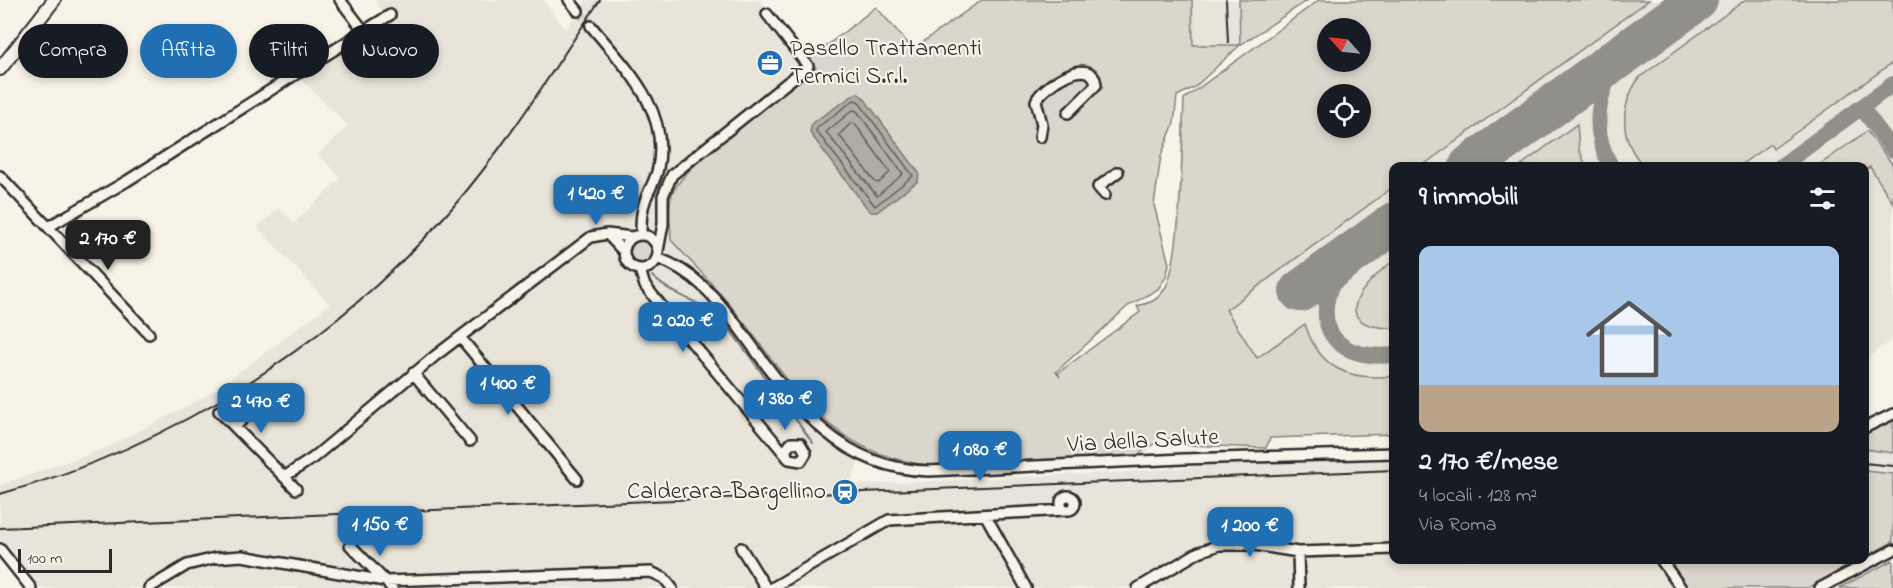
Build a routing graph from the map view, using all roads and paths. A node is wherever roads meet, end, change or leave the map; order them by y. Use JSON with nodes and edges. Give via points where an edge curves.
{"nodes":[{"id":1,"x":54,"y":0,"type":"edge"},
{"id":2,"x":340,"y":0,"type":"edge"},
{"id":3,"x":569,"y":0,"type":"edge"},
{"id":4,"x":578,"y":11,"type":"tunnel mouth"},
{"id":5,"x":767,"y":14,"type":"dead end"},
{"id":6,"x":390,"y":15,"type":"dead end"},
{"id":7,"x":359,"y":24,"type":"edge"},
{"id":8,"x":375,"y":24,"type":"edge"},
{"id":9,"x":591,"y":26,"type":"tunnel mouth"},
{"id":10,"x":341,"y":46,"type":"edge"},
{"id":11,"x":1,"y":69,"type":"edge"},
{"id":12,"x":1068,"y":113,"type":"dead end"},
{"id":13,"x":1040,"y":136,"type":"dead end"},
{"id":14,"x":1118,"y":172,"type":"dead end"},
{"id":15,"x":0,"y":176,"type":"edge"},
{"id":16,"x":1105,"y":195,"type":"dead end"},
{"id":17,"x":663,"y":224,"type":"junction"},
{"id":18,"x":48,"y":227,"type":"junction"},
{"id":19,"x":607,"y":234,"type":"junction"},
{"id":20,"x":640,"y":236,"type":"junction"},
{"id":21,"x":623,"y":250,"type":"junction"},
{"id":22,"x":657,"y":255,"type":"junction"},
{"id":23,"x":640,"y":270,"type":"junction"},
{"id":24,"x":149,"y":334,"type":"dead end"},
{"id":25,"x":460,"y":337,"type":"junction"},
{"id":26,"x":413,"y":373,"type":"junction"},
{"id":27,"x":219,"y":411,"type":"dead end"},
{"id":28,"x":1893,"y":414,"type":"edge"},
{"id":29,"x":246,"y":417,"type":"dead end"},
{"id":30,"x":1869,"y":426,"type":"edge"},
{"id":31,"x":235,"y":427,"type":"junction"},
{"id":32,"x":470,"y":441,"type":"dead end"},
{"id":33,"x":776,"y":444,"type":"junction"},
{"id":34,"x":789,"y":445,"type":"junction"},
{"id":35,"x":1389,"y":453,"type":"edge"},
{"id":36,"x":787,"y":457,"type":"junction"},
{"id":37,"x":285,"y":477,"type":"junction"},
{"id":38,"x":577,"y":479,"type":"dead end"},
{"id":39,"x":296,"y":489,"type":"dead end"},
{"id":40,"x":1065,"y":510,"type":"dead end"},
{"id":41,"x":987,"y":516,"type":"junction"},
{"id":42,"x":350,"y":545,"type":"dead end"},
{"id":43,"x":741,"y":548,"type":"dead end"},
{"id":44,"x":0,"y":549,"type":"edge"},
{"id":45,"x":1389,"y":549,"type":"edge"},
{"id":46,"x":1893,"y":550,"type":"edge"},
{"id":47,"x":1298,"y":552,"type":"junction"},
{"id":48,"x":1869,"y":562,"type":"edge"},
{"id":49,"x":1664,"y":564,"type":"edge"},
{"id":50,"x":1866,"y":564,"type":"edge"},
{"id":51,"x":388,"y":585,"type":"edge"},
{"id":52,"x":31,"y":588,"type":"edge"},
{"id":53,"x":149,"y":588,"type":"edge"},
{"id":54,"x":672,"y":588,"type":"edge"},
{"id":55,"x":766,"y":588,"type":"edge"},
{"id":56,"x":772,"y":588,"type":"edge"},
{"id":57,"x":1026,"y":588,"type":"edge"},
{"id":58,"x":1138,"y":588,"type":"edge"},
{"id":59,"x":1299,"y":588,"type":"edge"},
{"id":60,"x":1681,"y":588,"type":"edge"},
{"id":61,"x":1820,"y":588,"type":"edge"}],
"edges":[{"from":1,"to":11,"type":"main road"},
{"from":2,"to":7,"type":"street"},
{"from":3,"to":4,"type":"street"},
{"from":5,"to":17,"type":"street","via":[[808,66],[672,175],[663,196]]},
{"from":6,"to":8,"type":"street"},
{"from":9,"to":20,"type":"street","via":[[645,94],[657,124],[659,165],[642,209]]},
{"from":10,"to":18,"type":"street"},
{"from":12,"to":13,"type":"street","via":[[1096,85],[1087,71],[1077,71],[1041,92],[1036,101],[1042,124]]},
{"from":14,"to":16,"type":"street","via":[[1098,187]]},
{"from":15,"to":18,"type":"street"},
{"from":17,"to":20,"type":"street","via":[[657,232]]},
{"from":17,"to":22,"type":"street"},
{"from":18,"to":24,"type":"street"},
{"from":19,"to":20,"type":"street"},
{"from":19,"to":21,"type":"street"},
{"from":19,"to":25,"type":"street","via":[[591,237]]},
{"from":20,"to":21,"type":"street"},
{"from":20,"to":22,"type":"street","name":"Via della Salute","via":[[655,242]]},
{"from":21,"to":23,"type":"street","via":[[628,264]]},
{"from":22,"to":23,"type":"street","via":[[652,265]]},
{"from":22,"to":35,"type":"street","name":"Via della Salute","via":[[712,294],[810,420],[848,447],[887,464],[928,471]]},
{"from":23,"to":33,"type":"street","via":[[653,297]]},
{"from":25,"to":26,"type":"street"},
{"from":25,"to":38,"type":"street"},
{"from":26,"to":32,"type":"street"},
{"from":26,"to":37,"type":"street"},
{"from":27,"to":31,"type":"street"},
{"from":28,"to":30,"type":"street"},
{"from":29,"to":31,"type":"street"},
{"from":31,"to":37,"type":"street"},
{"from":33,"to":34,"type":"street"},
{"from":33,"to":36,"type":"street"},
{"from":34,"to":36,"type":"street"},
{"from":34,"to":36,"type":"street","via":[[800,443],[806,453],[798,462]]},
{"from":37,"to":39,"type":"street"},
{"from":40,"to":41,"type":"street"},
{"from":41,"to":56,"type":"street","via":[[885,522]]},
{"from":41,"to":57,"type":"street"},
{"from":42,"to":51,"type":"street"},
{"from":43,"to":55,"type":"street"},
{"from":44,"to":52,"type":"street"},
{"from":45,"to":47,"type":"street"},
{"from":46,"to":48,"type":"street"},
{"from":47,"to":58,"type":"street","via":[[1254,544],[1219,546],[1199,552]]},
{"from":47,"to":59,"type":"street"},
{"from":49,"to":60,"type":"street"},
{"from":50,"to":61,"type":"street"},
{"from":51,"to":53,"type":"street","via":[[242,556],[187,565]]},
{"from":51,"to":54,"type":"street","via":[[651,572],[664,578]]}]}
